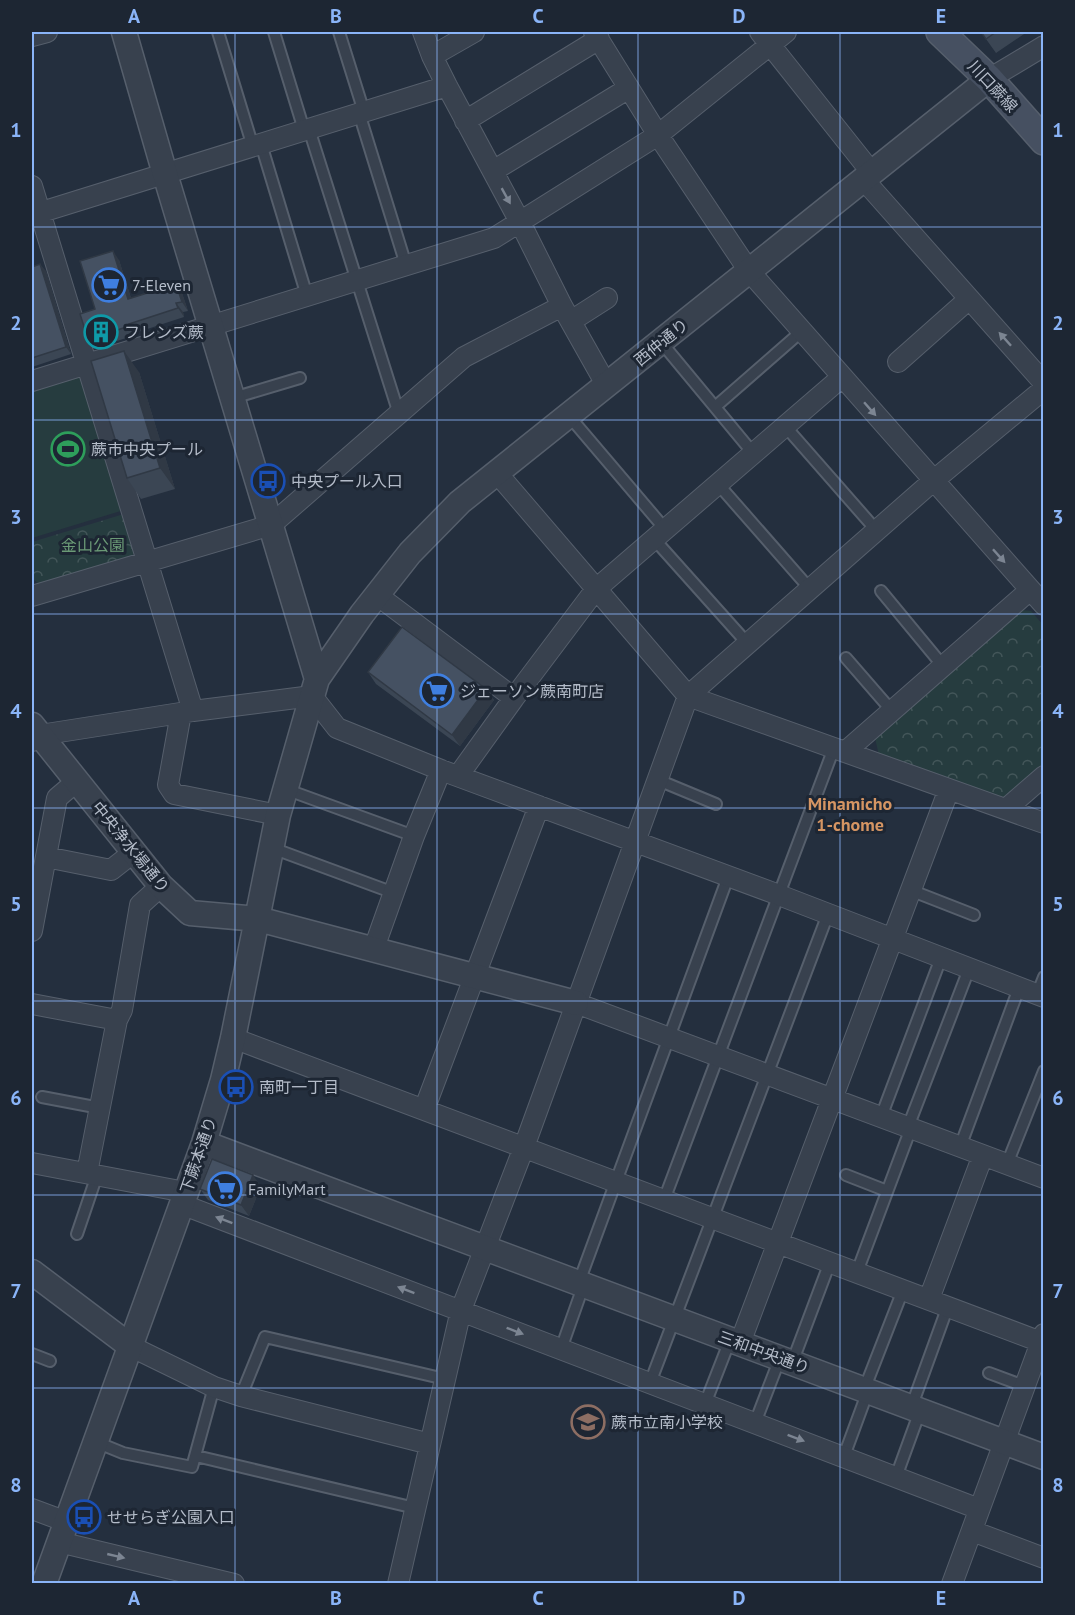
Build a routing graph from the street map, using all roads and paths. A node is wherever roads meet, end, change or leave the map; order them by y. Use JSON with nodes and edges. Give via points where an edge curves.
{"nodes":[{"id":1,"x":47,"y":32,"type":"edge"},
{"id":2,"x":124,"y":32,"type":"edge"},
{"id":3,"x":218,"y":32,"type":"edge"},
{"id":4,"x":274,"y":32,"type":"edge"},
{"id":5,"x":339,"y":32,"type":"edge"},
{"id":6,"x":423,"y":32,"type":"edge"},
{"id":7,"x":474,"y":32,"type":"edge"},
{"id":8,"x":786,"y":32,"type":"edge"},
{"id":9,"x":940,"y":32,"type":"edge"},
{"id":10,"x":596,"y":35,"type":"edge"},
{"id":11,"x":32,"y":36,"type":"edge"},
{"id":12,"x":765,"y":39,"type":"edge"},
{"id":13,"x":1044,"y":46,"type":"edge"},
{"id":14,"x":432,"y":56,"type":"junction"},
{"id":15,"x":989,"y":79,"type":"junction"},
{"id":16,"x":447,"y":86,"type":"junction"},
{"id":17,"x":629,"y":88,"type":"junction"},
{"id":18,"x":361,"y":112,"type":"junction"},
{"id":19,"x":465,"y":121,"type":"junction"},
{"id":20,"x":307,"y":130,"type":"junction"},
{"id":21,"x":658,"y":135,"type":"junction"},
{"id":22,"x":1044,"y":141,"type":"edge"},
{"id":23,"x":257,"y":145,"type":"junction"},
{"id":24,"x":493,"y":171,"type":"junction"},
{"id":25,"x":165,"y":174,"type":"junction"},
{"id":26,"x":868,"y":177,"type":"junction"},
{"id":27,"x":32,"y":186,"type":"edge"},
{"id":28,"x":35,"y":213,"type":"edge"},
{"id":29,"x":520,"y":222,"type":"junction"},
{"id":30,"x":406,"y":265,"type":"junction"},
{"id":31,"x":749,"y":271,"type":"junction"},
{"id":32,"x":357,"y":280,"type":"junction"},
{"id":33,"x":307,"y":296,"type":"junction"},
{"id":34,"x":607,"y":298,"type":"dead end"},
{"id":35,"x":969,"y":299,"type":"junction"},
{"id":36,"x":566,"y":314,"type":"junction"},
{"id":37,"x":211,"y":326,"type":"junction"},
{"id":38,"x":802,"y":332,"type":"junction"},
{"id":39,"x":661,"y":342,"type":"junction"},
{"id":40,"x":898,"y":362,"type":"dead end"},
{"id":41,"x":87,"y":364,"type":"junction"},
{"id":42,"x":842,"y":377,"type":"junction"},
{"id":43,"x":300,"y":378,"type":"dead end"},
{"id":44,"x":32,"y":381,"type":"edge"},
{"id":45,"x":1044,"y":383,"type":"edge"},
{"id":46,"x":607,"y":386,"type":"junction"},
{"id":47,"x":1044,"y":389,"type":"edge"},
{"id":48,"x":232,"y":398,"type":"junction"},
{"id":49,"x":715,"y":407,"type":"junction"},
{"id":50,"x":399,"y":414,"type":"junction"},
{"id":51,"x":569,"y":416,"type":"junction"},
{"id":52,"x":785,"y":426,"type":"junction"},
{"id":53,"x":753,"y":453,"type":"junction"},
{"id":54,"x":497,"y":473,"type":"junction"},
{"id":55,"x":933,"y":481,"type":"junction"},
{"id":56,"x":718,"y":484,"type":"junction"},
{"id":57,"x":271,"y":525,"type":"junction"},
{"id":58,"x":877,"y":531,"type":"junction"},
{"id":59,"x":660,"y":534,"type":"junction"},
{"id":60,"x":147,"y":561,"type":"junction"},
{"id":61,"x":596,"y":589,"type":"junction"},
{"id":62,"x":810,"y":589,"type":"junction"},
{"id":63,"x":1030,"y":590,"type":"junction"},
{"id":64,"x":880,"y":591,"type":"dead end"},
{"id":65,"x":377,"y":595,"type":"junction"},
{"id":66,"x":32,"y":596,"type":"edge"},
{"id":67,"x":1044,"y":605,"type":"edge"},
{"id":68,"x":748,"y":644,"type":"junction"},
{"id":69,"x":846,"y":658,"type":"dead end"},
{"id":70,"x":943,"y":666,"type":"junction"},
{"id":71,"x":315,"y":688,"type":"junction"},
{"id":72,"x":688,"y":696,"type":"junction"},
{"id":73,"x":514,"y":698,"type":"junction"},
{"id":74,"x":892,"y":711,"type":"junction"},
{"id":75,"x":187,"y":712,"type":"junction"},
{"id":76,"x":34,"y":734,"type":"edge"},
{"id":77,"x":839,"y":750,"type":"junction"},
{"id":78,"x":450,"y":773,"type":"junction"},
{"id":79,"x":1044,"y":776,"type":"edge"},
{"id":80,"x":658,"y":780,"type":"junction"},
{"id":81,"x":77,"y":781,"type":"junction"},
{"id":82,"x":285,"y":789,"type":"junction"},
{"id":83,"x":949,"y":789,"type":"junction"},
{"id":84,"x":716,"y":804,"type":"dead end"},
{"id":85,"x":539,"y":806,"type":"junction"},
{"id":86,"x":1006,"y":809,"type":"junction"},
{"id":87,"x":278,"y":815,"type":"junction"},
{"id":88,"x":1044,"y":823,"type":"edge"},
{"id":89,"x":414,"y":836,"type":"junction"},
{"id":90,"x":636,"y":842,"type":"junction"},
{"id":91,"x":41,"y":847,"type":"edge"},
{"id":92,"x":272,"y":848,"type":"junction"},
{"id":93,"x":134,"y":852,"type":"junction"},
{"id":94,"x":728,"y":877,"type":"junction"},
{"id":95,"x":161,"y":886,"type":"junction"},
{"id":96,"x":910,"y":890,"type":"junction"},
{"id":97,"x":394,"y":894,"type":"junction"},
{"id":98,"x":779,"y":895,"type":"junction"},
{"id":99,"x":828,"y":914,"type":"junction"},
{"id":100,"x":974,"y":915,"type":"dead end"},
{"id":101,"x":258,"y":919,"type":"junction"},
{"id":102,"x":32,"y":931,"type":"edge"},
{"id":103,"x":891,"y":939,"type":"junction"},
{"id":104,"x":374,"y":948,"type":"junction"},
{"id":105,"x":941,"y":958,"type":"junction"},
{"id":106,"x":969,"y":969,"type":"junction"},
{"id":107,"x":476,"y":976,"type":"junction"},
{"id":108,"x":1036,"y":989,"type":"edge"},
{"id":109,"x":576,"y":1003,"type":"junction"},
{"id":110,"x":32,"y":1004,"type":"edge"},
{"id":111,"x":117,"y":1020,"type":"junction"},
{"id":112,"x":232,"y":1038,"type":"junction"},
{"id":113,"x":670,"y":1038,"type":"junction"},
{"id":114,"x":718,"y":1056,"type":"junction"},
{"id":115,"x":1044,"y":1071,"type":"edge"},
{"id":116,"x":768,"y":1075,"type":"junction"},
{"id":117,"x":42,"y":1097,"type":"dead end"},
{"id":118,"x":831,"y":1098,"type":"junction"},
{"id":119,"x":100,"y":1108,"type":"junction"},
{"id":120,"x":424,"y":1110,"type":"junction"},
{"id":121,"x":881,"y":1117,"type":"junction"},
{"id":122,"x":910,"y":1128,"type":"junction"},
{"id":123,"x":204,"y":1143,"type":"junction"},
{"id":124,"x":524,"y":1147,"type":"junction"},
{"id":125,"x":960,"y":1147,"type":"junction"},
{"id":126,"x":983,"y":1155,"type":"junction"},
{"id":127,"x":32,"y":1163,"type":"edge"},
{"id":128,"x":1007,"y":1164,"type":"junction"},
{"id":129,"x":92,"y":1174,"type":"junction"},
{"id":130,"x":846,"y":1175,"type":"dead end"},
{"id":131,"x":1044,"y":1178,"type":"edge"},
{"id":132,"x":617,"y":1182,"type":"junction"},
{"id":133,"x":887,"y":1191,"type":"junction"},
{"id":134,"x":183,"y":1198,"type":"junction"},
{"id":135,"x":664,"y":1200,"type":"junction"},
{"id":136,"x":713,"y":1218,"type":"junction"},
{"id":137,"x":77,"y":1234,"type":"dead end"},
{"id":138,"x":777,"y":1242,"type":"junction"},
{"id":139,"x":484,"y":1247,"type":"junction"},
{"id":140,"x":830,"y":1262,"type":"junction"},
{"id":141,"x":32,"y":1272,"type":"edge"},
{"id":142,"x":857,"y":1272,"type":"junction"},
{"id":143,"x":582,"y":1283,"type":"junction"},
{"id":144,"x":903,"y":1290,"type":"junction"},
{"id":145,"x":929,"y":1299,"type":"junction"},
{"id":146,"x":948,"y":1306,"type":"junction"},
{"id":147,"x":461,"y":1310,"type":"junction"},
{"id":148,"x":675,"y":1319,"type":"junction"},
{"id":149,"x":735,"y":1341,"type":"junction"},
{"id":150,"x":130,"y":1346,"type":"junction"},
{"id":151,"x":1041,"y":1347,"type":"edge"},
{"id":152,"x":561,"y":1349,"type":"junction"},
{"id":153,"x":32,"y":1354,"type":"edge"},
{"id":154,"x":786,"y":1360,"type":"junction"},
{"id":155,"x":50,"y":1361,"type":"dead end"},
{"id":156,"x":989,"y":1373,"type":"dead end"},
{"id":157,"x":445,"y":1379,"type":"junction"},
{"id":158,"x":650,"y":1383,"type":"junction"},
{"id":159,"x":1024,"y":1386,"type":"junction"},
{"id":160,"x":214,"y":1387,"type":"junction"},
{"id":161,"x":866,"y":1391,"type":"junction"},
{"id":162,"x":241,"y":1396,"type":"junction"},
{"id":163,"x":705,"y":1404,"type":"junction"},
{"id":164,"x":916,"y":1409,"type":"junction"},
{"id":165,"x":755,"y":1423,"type":"junction"},
{"id":166,"x":96,"y":1442,"type":"junction"},
{"id":167,"x":1003,"y":1442,"type":"junction"},
{"id":168,"x":430,"y":1444,"type":"junction"},
{"id":169,"x":196,"y":1456,"type":"junction"},
{"id":170,"x":844,"y":1456,"type":"junction"},
{"id":171,"x":1044,"y":1457,"type":"edge"},
{"id":172,"x":896,"y":1477,"type":"junction"},
{"id":173,"x":415,"y":1508,"type":"junction"},
{"id":174,"x":32,"y":1509,"type":"edge"},
{"id":175,"x":979,"y":1509,"type":"junction"},
{"id":176,"x":972,"y":1531,"type":"junction"},
{"id":177,"x":63,"y":1532,"type":"junction"},
{"id":178,"x":1044,"y":1558,"type":"edge"},
{"id":179,"x":174,"y":1577,"type":"edge"},
{"id":180,"x":44,"y":1584,"type":"edge"},
{"id":181,"x":234,"y":1584,"type":"edge"},
{"id":182,"x":398,"y":1584,"type":"edge"},
{"id":183,"x":952,"y":1584,"type":"edge"}],
"edges":[{"from":1,"to":11,"type":"street"},
{"from":2,"to":25,"type":"street"},
{"from":3,"to":23,"type":"lane"},
{"from":4,"to":20,"type":"lane"},
{"from":5,"to":18,"type":"lane"},
{"from":6,"to":14,"type":"street"},
{"from":7,"to":14,"type":"street"},
{"from":8,"to":12,"type":"street"},
{"from":9,"to":15,"type":"main road","name":"川口蕨線"},
{"from":10,"to":17,"type":"street"},
{"from":10,"to":19,"type":"street"},
{"from":12,"to":21,"type":"street"},
{"from":12,"to":26,"type":"street"},
{"from":13,"to":15,"type":"street","name":"西仲通り"},
{"from":14,"to":16,"type":"street"},
{"from":15,"to":22,"type":"main road","name":"川口蕨線"},
{"from":15,"to":26,"type":"street","name":"西仲通り"},
{"from":16,"to":18,"type":"street"},
{"from":16,"to":19,"type":"street"},
{"from":17,"to":21,"type":"street"},
{"from":17,"to":24,"type":"street"},
{"from":18,"to":20,"type":"street"},
{"from":18,"to":30,"type":"lane"},
{"from":19,"to":24,"type":"street"},
{"from":20,"to":23,"type":"street"},
{"from":20,"to":32,"type":"lane"},
{"from":21,"to":29,"type":"street"},
{"from":21,"to":31,"type":"street"},
{"from":23,"to":25,"type":"street"},
{"from":23,"to":33,"type":"lane"},
{"from":24,"to":29,"type":"street","one_way":true},
{"from":25,"to":28,"type":"street"},
{"from":25,"to":37,"type":"street"},
{"from":26,"to":31,"type":"street","name":"西仲通り"},
{"from":26,"to":35,"type":"street"},
{"from":27,"to":28,"type":"street"},
{"from":28,"to":41,"type":"street"},
{"from":29,"to":30,"type":"street","via":[[494,238]]},
{"from":29,"to":36,"type":"street"},
{"from":30,"to":32,"type":"street"},
{"from":31,"to":38,"type":"street"},
{"from":31,"to":39,"type":"street","name":"西仲通り"},
{"from":32,"to":33,"type":"street"},
{"from":32,"to":50,"type":"lane"},
{"from":33,"to":37,"type":"street"},
{"from":34,"to":36,"type":"street"},
{"from":35,"to":40,"type":"street"},
{"from":45,"to":35,"type":"street","one_way":true},
{"from":36,"to":46,"type":"street"},
{"from":36,"to":50,"type":"street","via":[[464,357]]},
{"from":37,"to":41,"type":"street"},
{"from":37,"to":48,"type":"street"},
{"from":38,"to":42,"type":"street"},
{"from":38,"to":49,"type":"lane"},
{"from":39,"to":46,"type":"street","name":"西仲通り"},
{"from":39,"to":49,"type":"lane"},
{"from":41,"to":44,"type":"street"},
{"from":41,"to":60,"type":"street"},
{"from":42,"to":52,"type":"street"},
{"from":42,"to":55,"type":"street","one_way":true},
{"from":43,"to":48,"type":"lane"},
{"from":46,"to":51,"type":"street","name":"西仲通り"},
{"from":47,"to":55,"type":"street"},
{"from":48,"to":57,"type":"street"},
{"from":49,"to":53,"type":"lane"},
{"from":50,"to":57,"type":"street"},
{"from":51,"to":54,"type":"street","name":"西仲通り"},
{"from":51,"to":59,"type":"lane"},
{"from":52,"to":53,"type":"street"},
{"from":52,"to":58,"type":"lane"},
{"from":53,"to":56,"type":"street"},
{"from":54,"to":61,"type":"street"},
{"from":54,"to":65,"type":"street","name":"西仲通り","via":[[460,502]]},
{"from":55,"to":58,"type":"street"},
{"from":55,"to":63,"type":"street","one_way":true},
{"from":56,"to":59,"type":"street"},
{"from":56,"to":62,"type":"lane"},
{"from":57,"to":60,"type":"street"},
{"from":57,"to":71,"type":"street"},
{"from":58,"to":62,"type":"street"},
{"from":59,"to":61,"type":"street"},
{"from":59,"to":68,"type":"lane"},
{"from":60,"to":66,"type":"street"},
{"from":60,"to":75,"type":"street"},
{"from":61,"to":72,"type":"street"},
{"from":61,"to":73,"type":"street"},
{"from":62,"to":68,"type":"street"},
{"from":63,"to":67,"type":"street"},
{"from":63,"to":70,"type":"street"},
{"from":64,"to":70,"type":"lane"},
{"from":65,"to":71,"type":"street","name":"西仲通り"},
{"from":65,"to":73,"type":"street"},
{"from":68,"to":72,"type":"street"},
{"from":69,"to":74,"type":"lane"},
{"from":70,"to":74,"type":"street"},
{"from":71,"to":75,"type":"street"},
{"from":71,"to":78,"type":"street","via":[[337,728]]},
{"from":71,"to":82,"type":"street","name":"下蕨本通り"},
{"from":72,"to":77,"type":"street"},
{"from":72,"to":80,"type":"street"},
{"from":73,"to":78,"type":"street"},
{"from":74,"to":77,"type":"street"},
{"from":75,"to":76,"type":"street"},
{"from":75,"to":87,"type":"street","via":[[168,785],[174,794]]},
{"from":76,"to":81,"type":"street","name":"中央浄水場通り"},
{"from":77,"to":83,"type":"street"},
{"from":77,"to":98,"type":"lane"},
{"from":78,"to":85,"type":"street"},
{"from":78,"to":89,"type":"street"},
{"from":79,"to":86,"type":"street"},
{"from":80,"to":84,"type":"lane"},
{"from":80,"to":90,"type":"street"},
{"from":81,"to":91,"type":"street","via":[[57,798]]},
{"from":81,"to":93,"type":"street","name":"中央浄水場通り"},
{"from":82,"to":87,"type":"street","name":"下蕨本通り"},
{"from":82,"to":89,"type":"lane"},
{"from":83,"to":86,"type":"street"},
{"from":83,"to":96,"type":"street"},
{"from":85,"to":90,"type":"street"},
{"from":85,"to":107,"type":"street"},
{"from":86,"to":88,"type":"street"},
{"from":87,"to":92,"type":"street","name":"下蕨本通り"},
{"from":89,"to":97,"type":"street"},
{"from":90,"to":94,"type":"street"},
{"from":90,"to":109,"type":"street"},
{"from":91,"to":93,"type":"street","via":[[111,870]]},
{"from":91,"to":102,"type":"street"},
{"from":92,"to":97,"type":"lane"},
{"from":92,"to":101,"type":"street","name":"下蕨本通り"},
{"from":93,"to":95,"type":"street","name":"中央浄水場通り"},
{"from":94,"to":98,"type":"street"},
{"from":94,"to":113,"type":"lane"},
{"from":95,"to":101,"type":"street","name":"中央浄水場通り","via":[[190,913]]},
{"from":95,"to":111,"type":"street","via":[[140,905]]},
{"from":96,"to":100,"type":"lane"},
{"from":96,"to":103,"type":"street"},
{"from":97,"to":104,"type":"street"},
{"from":98,"to":99,"type":"street"},
{"from":98,"to":114,"type":"lane"},
{"from":99,"to":103,"type":"street"},
{"from":99,"to":116,"type":"lane"},
{"from":101,"to":104,"type":"street","name":"中央浄水場通り"},
{"from":101,"to":112,"type":"street","name":"下蕨本通り"},
{"from":103,"to":105,"type":"street"},
{"from":103,"to":118,"type":"street"},
{"from":104,"to":107,"type":"street","name":"中央浄水場通り"},
{"from":105,"to":106,"type":"street"},
{"from":105,"to":121,"type":"lane"},
{"from":106,"to":108,"type":"street"},
{"from":106,"to":122,"type":"lane"},
{"from":107,"to":109,"type":"street","name":"中央浄水場通り"},
{"from":107,"to":120,"type":"street"},
{"from":108,"to":125,"type":"lane"},
{"from":109,"to":113,"type":"street"},
{"from":109,"to":124,"type":"street"},
{"from":110,"to":111,"type":"street"},
{"from":111,"to":119,"type":"street"},
{"from":112,"to":120,"type":"street"},
{"from":112,"to":123,"type":"street","name":"下蕨本通り"},
{"from":113,"to":114,"type":"street"},
{"from":113,"to":132,"type":"lane"},
{"from":114,"to":116,"type":"street"},
{"from":114,"to":135,"type":"lane"},
{"from":115,"to":128,"type":"lane"},
{"from":116,"to":118,"type":"street"},
{"from":116,"to":136,"type":"lane"},
{"from":117,"to":119,"type":"lane"},
{"from":118,"to":121,"type":"street"},
{"from":118,"to":138,"type":"street"},
{"from":119,"to":129,"type":"street"},
{"from":120,"to":124,"type":"street"},
{"from":121,"to":122,"type":"street"},
{"from":122,"to":125,"type":"street"},
{"from":122,"to":133,"type":"lane"},
{"from":123,"to":134,"type":"street","name":"下蕨本通り"},
{"from":123,"to":139,"type":"street","name":"三和中央通り"},
{"from":124,"to":132,"type":"street"},
{"from":124,"to":139,"type":"street"},
{"from":125,"to":126,"type":"street"},
{"from":126,"to":128,"type":"street"},
{"from":126,"to":145,"type":"street"},
{"from":127,"to":129,"type":"street"},
{"from":128,"to":131,"type":"street"},
{"from":129,"to":134,"type":"street"},
{"from":129,"to":137,"type":"lane"},
{"from":130,"to":133,"type":"lane"},
{"from":132,"to":135,"type":"street"},
{"from":132,"to":143,"type":"lane"},
{"from":133,"to":142,"type":"lane"},
{"from":147,"to":134,"type":"street","one_way":true},
{"from":134,"to":150,"type":"street","name":"下蕨本通り"},
{"from":135,"to":136,"type":"street"},
{"from":136,"to":138,"type":"street"},
{"from":136,"to":148,"type":"lane"},
{"from":138,"to":140,"type":"street"},
{"from":138,"to":149,"type":"street"},
{"from":139,"to":143,"type":"street","name":"三和中央通り"},
{"from":139,"to":147,"type":"street"},
{"from":140,"to":142,"type":"street"},
{"from":140,"to":154,"type":"lane"},
{"from":141,"to":150,"type":"street"},
{"from":142,"to":144,"type":"street"},
{"from":143,"to":148,"type":"street","name":"三和中央通り"},
{"from":143,"to":152,"type":"lane"},
{"from":144,"to":145,"type":"street"},
{"from":144,"to":161,"type":"lane"},
{"from":145,"to":146,"type":"street"},
{"from":146,"to":151,"type":"street"},
{"from":146,"to":164,"type":"lane"},
{"from":147,"to":152,"type":"street","one_way":true},
{"from":147,"to":157,"type":"street"},
{"from":148,"to":149,"type":"street","name":"三和中央通り"},
{"from":148,"to":158,"type":"lane"},
{"from":149,"to":154,"type":"street","name":"三和中央通り"},
{"from":149,"to":163,"type":"lane"},
{"from":150,"to":160,"type":"street"},
{"from":150,"to":166,"type":"street","name":"下蕨本通り"},
{"from":151,"to":159,"type":"street"},
{"from":152,"to":158,"type":"street"},
{"from":153,"to":155,"type":"lane"},
{"from":154,"to":161,"type":"street","name":"三和中央通り"},
{"from":154,"to":165,"type":"lane"},
{"from":156,"to":159,"type":"lane"},
{"from":157,"to":162,"type":"lane","via":[[265,1337]]},
{"from":157,"to":168,"type":"street"},
{"from":158,"to":163,"type":"street"},
{"from":159,"to":167,"type":"street"},
{"from":160,"to":162,"type":"street"},
{"from":160,"to":169,"type":"lane"},
{"from":161,"to":164,"type":"street","name":"三和中央通り"},
{"from":161,"to":170,"type":"lane"},
{"from":162,"to":168,"type":"street"},
{"from":163,"to":165,"type":"street"},
{"from":164,"to":167,"type":"street","name":"三和中央通り"},
{"from":164,"to":172,"type":"lane"},
{"from":165,"to":170,"type":"street","one_way":true},
{"from":166,"to":169,"type":"lane","via":[[123,1453],[192,1467]]},
{"from":166,"to":177,"type":"street","name":"下蕨本通り"},
{"from":167,"to":171,"type":"street","name":"三和中央通り"},
{"from":167,"to":175,"type":"street"},
{"from":168,"to":173,"type":"street"},
{"from":169,"to":173,"type":"lane"},
{"from":170,"to":172,"type":"street"},
{"from":172,"to":175,"type":"street"},
{"from":173,"to":182,"type":"street"},
{"from":174,"to":177,"type":"street"},
{"from":175,"to":176,"type":"street"},
{"from":176,"to":178,"type":"street"},
{"from":176,"to":183,"type":"street"},
{"from":177,"to":179,"type":"street","one_way":true},
{"from":177,"to":180,"type":"street","name":"下蕨本通り"},
{"from":179,"to":181,"type":"street"}]}
